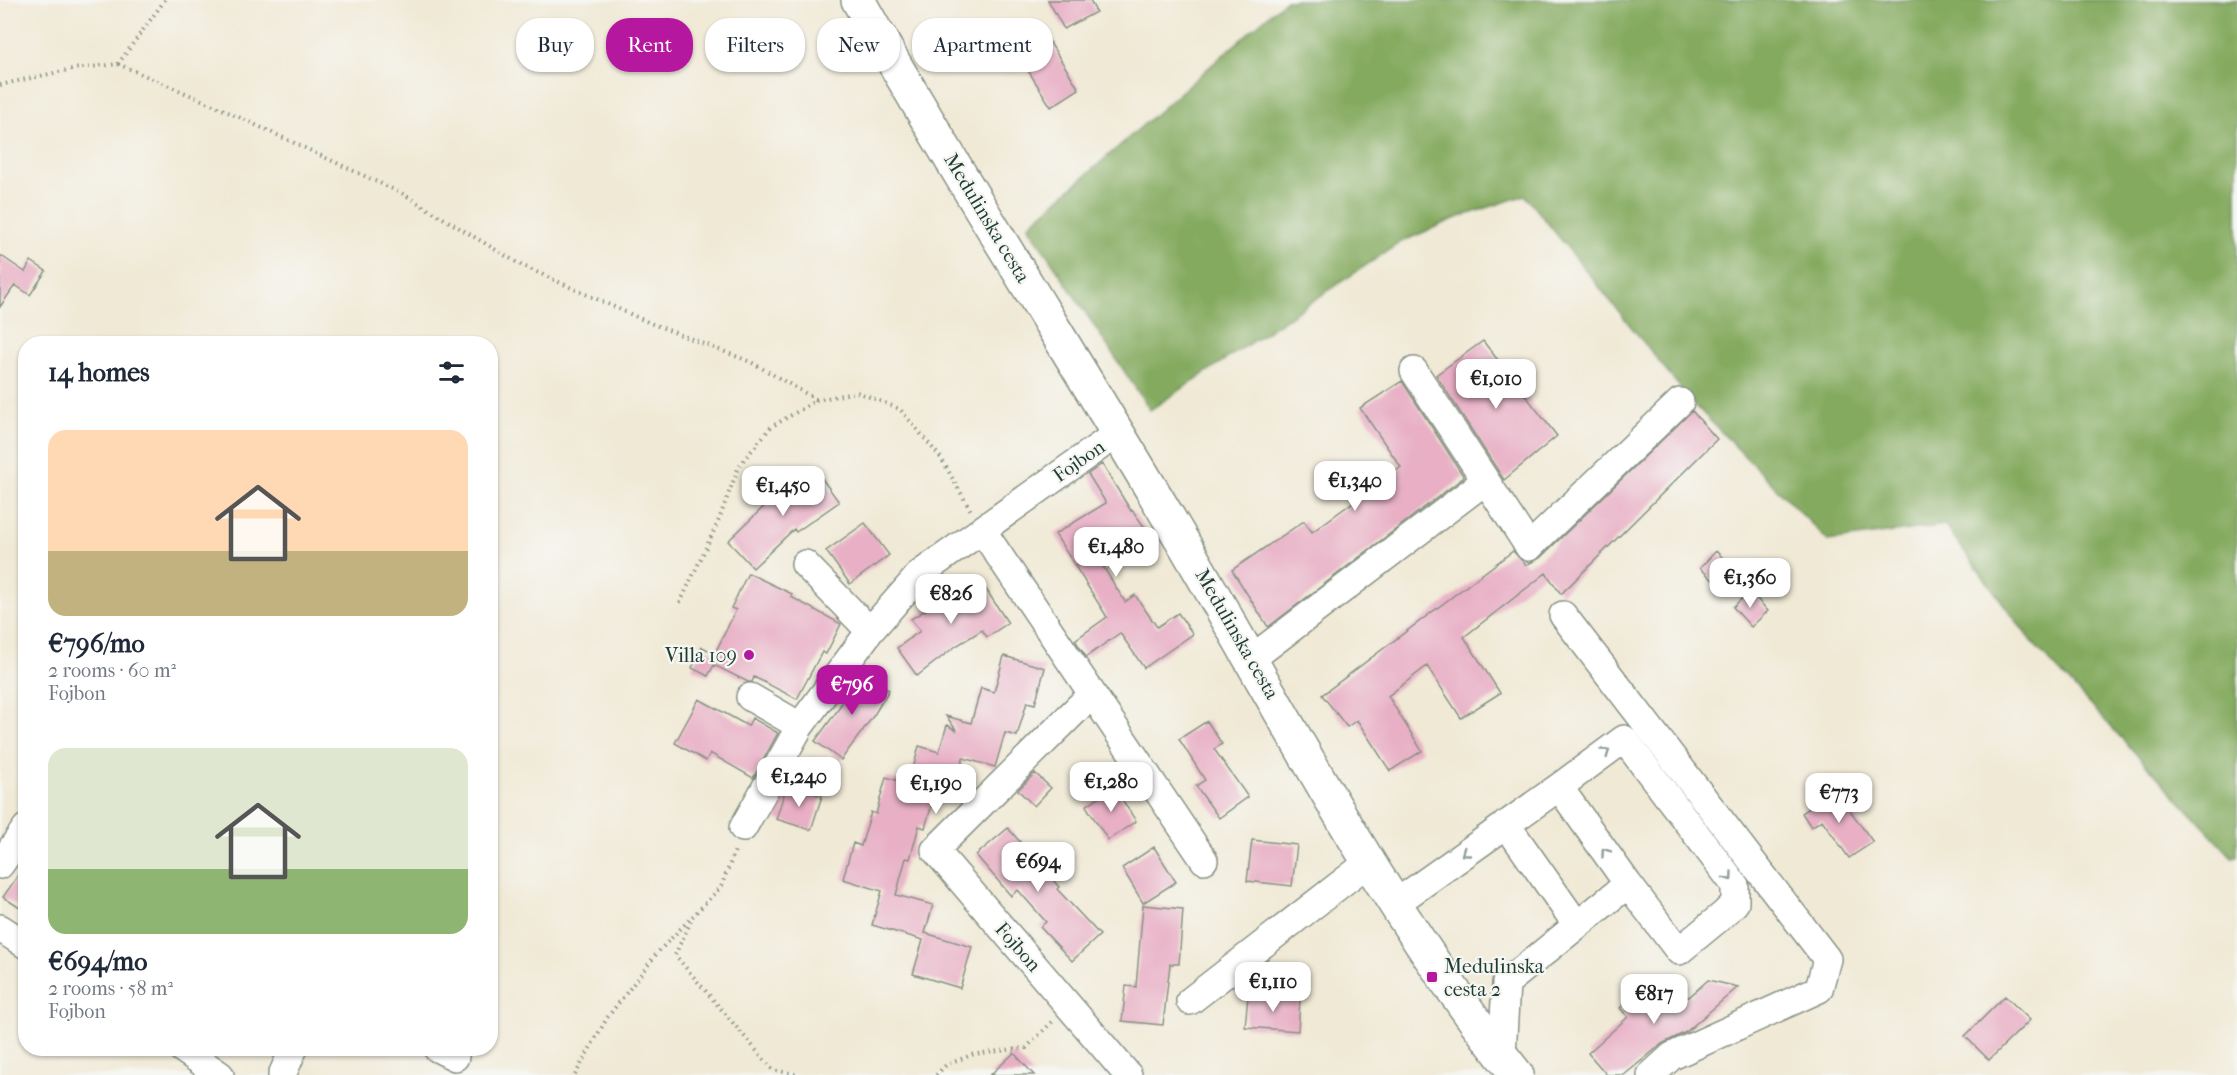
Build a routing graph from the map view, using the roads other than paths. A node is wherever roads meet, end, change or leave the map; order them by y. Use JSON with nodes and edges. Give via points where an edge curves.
{"nodes":[{"id":1,"x":858,"y":0,"type":"edge"},
{"id":2,"x":1414,"y":371,"type":"dead end"},
{"id":3,"x":1680,"y":402,"type":"dead end"},
{"id":4,"x":1118,"y":433,"type":"junction"},
{"id":5,"x":1485,"y":481,"type":"junction"},
{"id":6,"x":982,"y":530,"type":"junction"},
{"id":7,"x":806,"y":564,"type":"dead end"},
{"id":8,"x":1563,"y":615,"type":"dead end"},
{"id":9,"x":870,"y":631,"type":"junction"},
{"id":10,"x":1251,"y":658,"type":"junction"},
{"id":11,"x":1092,"y":694,"type":"junction"},
{"id":12,"x":750,"y":697,"type":"dead end"},
{"id":13,"x":800,"y":726,"type":"junction"},
{"id":14,"x":1559,"y":787,"type":"junction"},
{"id":15,"x":1506,"y":824,"type":"junction"},
{"id":16,"x":743,"y":828,"type":"road end"},
{"id":17,"x":18,"y":839,"type":"edge"},
{"id":18,"x":1204,"y":860,"type":"dead end"},
{"id":19,"x":1369,"y":862,"type":"junction"},
{"id":20,"x":0,"y":865,"type":"edge"},
{"id":21,"x":1628,"y":884,"type":"junction"},
{"id":22,"x":1396,"y":903,"type":"junction"},
{"id":23,"x":1577,"y":925,"type":"junction"},
{"id":24,"x":0,"y":928,"type":"edge"},
{"id":25,"x":18,"y":940,"type":"edge"},
{"id":26,"x":1190,"y":1001,"type":"dead end"},
{"id":27,"x":193,"y":1056,"type":"edge"},
{"id":28,"x":290,"y":1056,"type":"edge"},
{"id":29,"x":1509,"y":1065,"type":"edge"},
{"id":30,"x":220,"y":1075,"type":"edge"},
{"id":31,"x":282,"y":1075,"type":"edge"},
{"id":32,"x":1128,"y":1075,"type":"edge"},
{"id":33,"x":1651,"y":1075,"type":"edge"}],
"edges":[{"from":1,"to":4,"type":"main road","name":"Medulinska cesta"},
{"from":2,"to":5,"type":"street"},
{"from":3,"to":5,"type":"street","via":[[1529,547]]},
{"from":4,"to":6,"type":"street","name":"Fojbon"},
{"from":4,"to":10,"type":"main road","name":"Medulinska cesta"},
{"from":5,"to":10,"type":"street"},
{"from":6,"to":9,"type":"street","name":"Fojbon","via":[[920,574]]},
{"from":6,"to":11,"type":"street"},
{"from":7,"to":9,"type":"street"},
{"from":8,"to":33,"type":"street","via":[[1827,959],[1819,989],[1672,1056]]},
{"from":9,"to":13,"type":"street","name":"Fojbon"},
{"from":10,"to":19,"type":"main road","name":"Medulinska cesta"},
{"from":11,"to":18,"type":"street"},
{"from":11,"to":32,"type":"street","name":"Fojbon","via":[[935,850]]},
{"from":12,"to":13,"type":"street"},
{"from":13,"to":16,"type":"street","name":"Fojbon"},
{"from":14,"to":15,"type":"street"},
{"from":21,"to":14,"type":"street","one_way":true},
{"from":14,"to":21,"type":"street","one_way":true,"via":[[1624,739],[1735,885],[1734,903],[1679,951]]},
{"from":15,"to":22,"type":"street","one_way":true},
{"from":15,"to":23,"type":"street"},
{"from":17,"to":20,"type":"street"},
{"from":19,"to":22,"type":"main road","name":"Medulinska cesta"},
{"from":19,"to":26,"type":"street"},
{"from":21,"to":23,"type":"street"},
{"from":22,"to":29,"type":"main road","name":"Medulinska cesta","via":[[1462,1003]]},
{"from":23,"to":29,"type":"street","via":[[1506,983]]},
{"from":24,"to":25,"type":"street"},
{"from":27,"to":30,"type":"street"},
{"from":28,"to":31,"type":"street"}]}
